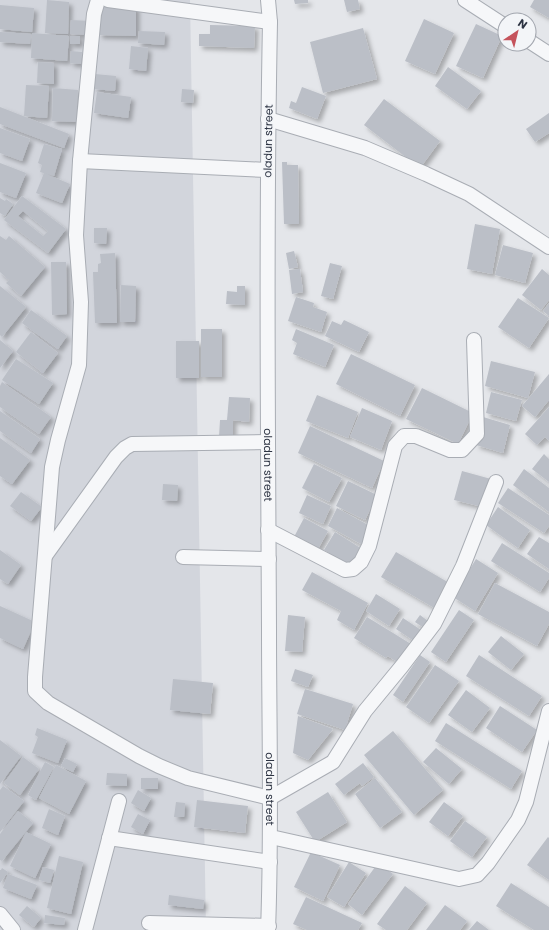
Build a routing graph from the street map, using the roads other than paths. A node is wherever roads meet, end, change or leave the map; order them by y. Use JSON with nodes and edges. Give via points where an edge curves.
{"nodes":[{"id":1,"x":98,"y":0,"type":"edge"},
{"id":2,"x":108,"y":0,"type":"edge"},
{"id":3,"x":268,"y":0,"type":"edge"},
{"id":4,"x":465,"y":0,"type":"edge"},
{"id":5,"x":497,"y":21,"type":"edge"},
{"id":6,"x":270,"y":22,"type":"junction"},
{"id":7,"x":537,"y":46,"type":"edge"},
{"id":8,"x":549,"y":54,"type":"edge"},
{"id":9,"x":268,"y":119,"type":"junction"},
{"id":10,"x":80,"y":161,"type":"junction"},
{"id":11,"x":267,"y":170,"type":"junction"},
{"id":12,"x":549,"y":247,"type":"edge"},
{"id":13,"x":474,"y":340,"type":"dead end"},
{"id":14,"x":267,"y":442,"type":"junction"},
{"id":15,"x":496,"y":482,"type":"dead end"},
{"id":16,"x":268,"y":530,"type":"junction"},
{"id":17,"x":44,"y":556,"type":"junction"},
{"id":18,"x":183,"y":557,"type":"dead end"},
{"id":19,"x":268,"y":559,"type":"junction"},
{"id":20,"x":549,"y":711,"type":"edge"},
{"id":21,"x":270,"y":798,"type":"junction"},
{"id":22,"x":118,"y":801,"type":"dead end"},
{"id":23,"x":271,"y":837,"type":"junction"},
{"id":24,"x":109,"y":838,"type":"junction"},
{"id":25,"x":270,"y":862,"type":"junction"},
{"id":26,"x":0,"y":914,"type":"edge"},
{"id":27,"x":149,"y":924,"type":"dead end"},
{"id":28,"x":269,"y":928,"type":"edge"},
{"id":29,"x":13,"y":930,"type":"edge"},
{"id":30,"x":85,"y":930,"type":"edge"}],
"edges":[{"from":1,"to":10,"type":"street","via":[[94,14]]},
{"from":2,"to":6,"type":"street"},
{"from":3,"to":6,"type":"street","name":"oladun street"},
{"from":4,"to":5,"type":"street"},
{"from":6,"to":9,"type":"street","name":"oladun street"},
{"from":7,"to":8,"type":"street"},
{"from":9,"to":11,"type":"street","name":"oladun street"},
{"from":9,"to":12,"type":"street","via":[[365,148],[426,174],[469,194]]},
{"from":10,"to":11,"type":"street"},
{"from":10,"to":17,"type":"street","via":[[76,235],[81,302],[79,365],[52,466]]},
{"from":11,"to":14,"type":"street","name":"oladun street"},
{"from":13,"to":16,"type":"street","via":[[477,434],[462,450],[450,450],[416,436],[404,436],[395,446],[369,546],[361,562],[353,569],[345,570]]},
{"from":14,"to":16,"type":"street","name":"oladun street"},
{"from":14,"to":17,"type":"street","via":[[132,444],[124,448]]},
{"from":15,"to":21,"type":"street","via":[[463,566],[434,624],[365,711],[333,762]]},
{"from":16,"to":19,"type":"street","name":"oladun street"},
{"from":17,"to":21,"type":"street","via":[[35,691],[48,703],[159,766],[188,778]]},
{"from":18,"to":19,"type":"street"},
{"from":19,"to":21,"type":"street","name":"oladun street"},
{"from":20,"to":23,"type":"street","via":[[521,814],[477,875],[459,879]]},
{"from":21,"to":23,"type":"street","name":"oladun street"},
{"from":22,"to":24,"type":"street"},
{"from":23,"to":25,"type":"street","name":"oladun street"},
{"from":24,"to":25,"type":"street"},
{"from":24,"to":30,"type":"street"},
{"from":25,"to":28,"type":"street","name":"oladun street"},
{"from":26,"to":29,"type":"street"},
{"from":27,"to":28,"type":"street"}]}
